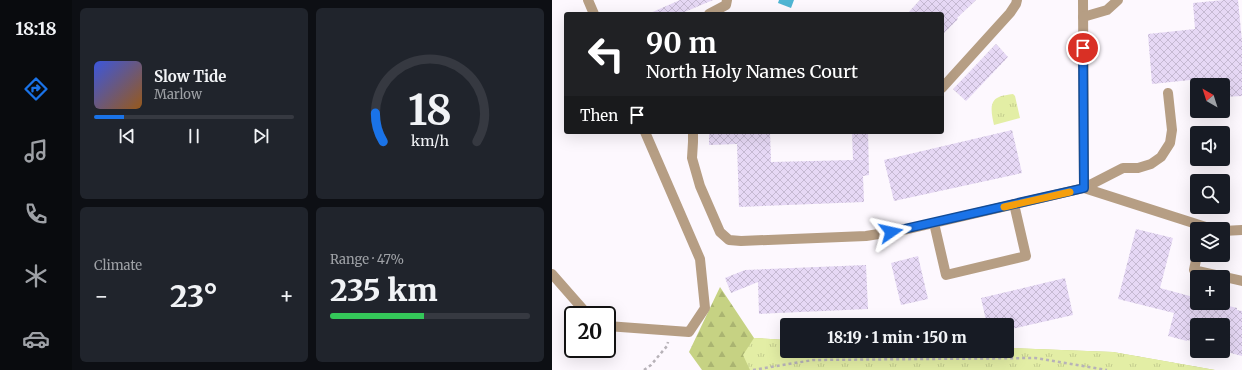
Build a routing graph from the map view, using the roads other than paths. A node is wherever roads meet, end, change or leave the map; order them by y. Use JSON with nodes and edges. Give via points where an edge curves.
{"nodes":[{"id":1,"x":588,"y":0,"type":"edge"},
{"id":2,"x":727,"y":0,"type":"edge"},
{"id":3,"x":1017,"y":0,"type":"edge"},
{"id":4,"x":1083,"y":0,"type":"edge"},
{"id":5,"x":1118,"y":0,"type":"edge"},
{"id":6,"x":593,"y":12,"type":"edge"},
{"id":7,"x":712,"y":12,"type":"edge"},
{"id":8,"x":1083,"y":17,"type":"junction"},
{"id":9,"x":944,"y":86,"type":"edge"},
{"id":10,"x":1168,"y":93,"type":"dead end"},
{"id":11,"x":646,"y":134,"type":"edge"},
{"id":12,"x":693,"y":134,"type":"edge"},
{"id":13,"x":1084,"y":188,"type":"junction"},
{"id":14,"x":1014,"y":204,"type":"junction"},
{"id":15,"x":1190,"y":222,"type":"edge"},
{"id":16,"x":934,"y":223,"type":"junction"},
{"id":17,"x":1242,"y":230,"type":"edge"},
{"id":18,"x":1230,"y":231,"type":"edge"},
{"id":19,"x":1196,"y":262,"type":"edge"},
{"id":20,"x":552,"y":274,"type":"edge"},
{"id":21,"x":1242,"y":281,"type":"edge"},
{"id":22,"x":580,"y":306,"type":"edge"},
{"id":23,"x":616,"y":327,"type":"edge"}],
"edges":[{"from":1,"to":6,"type":"street"},
{"from":2,"to":7,"type":"street","via":[[726,4]]},
{"from":3,"to":9,"type":"street","via":[[1010,13]]},
{"from":4,"to":8,"type":"street"},
{"from":5,"to":8,"type":"street","via":[[1107,10]]},
{"from":8,"to":13,"type":"street"},
{"from":10,"to":13,"type":"street","via":[[1172,130],[1170,143],[1161,157],[1151,164],[1138,168],[1123,168]]},
{"from":11,"to":23,"type":"street","via":[[700,259],[705,308],[689,332]]},
{"from":12,"to":16,"type":"street","via":[[692,158],[700,186],[720,232],[729,240],[866,236]]},
{"from":13,"to":14,"type":"street"},
{"from":13,"to":15,"type":"street"},
{"from":14,"to":16,"type":"street"},
{"from":14,"to":16,"type":"street","via":[[1026,256],[946,275]]},
{"from":17,"to":18,"type":"street"},
{"from":19,"to":21,"type":"street","via":[[1194,270]]},
{"from":20,"to":22,"type":"street"}]}
